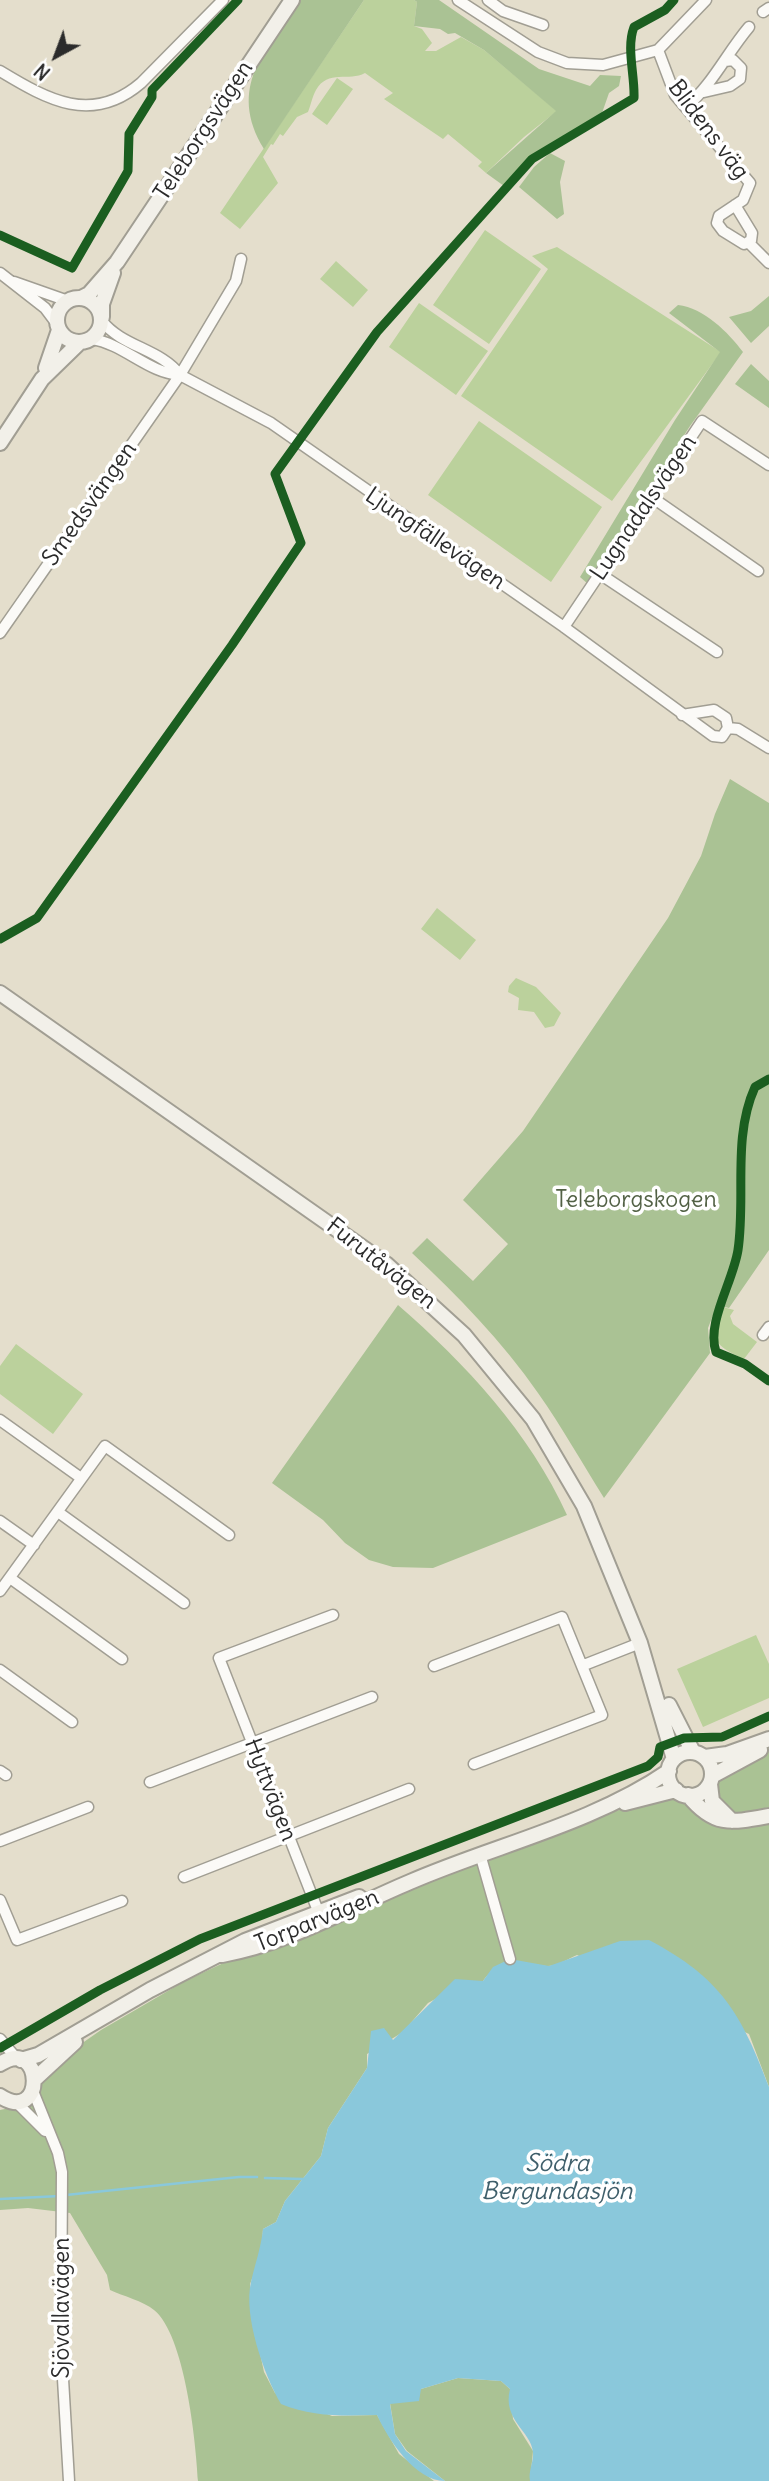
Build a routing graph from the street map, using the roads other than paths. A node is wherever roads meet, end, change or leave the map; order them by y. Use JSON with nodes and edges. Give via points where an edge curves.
{"nodes":[{"id":1,"x":223,"y":0,"type":"edge"},
{"id":2,"x":292,"y":0,"type":"edge"},
{"id":3,"x":458,"y":0,"type":"edge"},
{"id":4,"x":488,"y":0,"type":"edge"},
{"id":5,"x":706,"y":0,"type":"edge"},
{"id":6,"x":543,"y":25,"type":"dead end"},
{"id":7,"x":749,"y":27,"type":"dead end"},
{"id":8,"x":658,"y":50,"type":"junction"},
{"id":9,"x":724,"y":61,"type":"junction"},
{"id":10,"x":0,"y":71,"type":"edge"},
{"id":11,"x":704,"y":92,"type":"junction"},
{"id":12,"x":687,"y":106,"type":"junction"},
{"id":13,"x":735,"y":205,"type":"junction"},
{"id":14,"x":748,"y":242,"type":"junction"},
{"id":15,"x":241,"y":260,"type":"dead end"},
{"id":16,"x":117,"y":262,"type":"junction"},
{"id":17,"x":769,"y":264,"type":"edge"},
{"id":18,"x":0,"y":273,"type":"edge"},
{"id":19,"x":13,"y":282,"type":"junction"},
{"id":20,"x":75,"y":299,"type":"junction"},
{"id":21,"x":102,"y":319,"type":"junction"},
{"id":22,"x":58,"y":327,"type":"junction"},
{"id":23,"x":85,"y":341,"type":"junction"},
{"id":24,"x":180,"y":375,"type":"junction"},
{"id":25,"x":42,"y":379,"type":"junction"},
{"id":26,"x":0,"y":443,"type":"edge"},
{"id":27,"x":769,"y":465,"type":"edge"},
{"id":28,"x":650,"y":496,"type":"junction"},
{"id":29,"x":758,"y":571,"type":"dead end"},
{"id":30,"x":600,"y":574,"type":"junction"},
{"id":31,"x":564,"y":627,"type":"junction"},
{"id":32,"x":0,"y":633,"type":"edge"},
{"id":33,"x":717,"y":653,"type":"dead end"},
{"id":34,"x":682,"y":715,"type":"junction"},
{"id":35,"x":729,"y":729,"type":"junction"},
{"id":36,"x":769,"y":748,"type":"edge"},
{"id":37,"x":0,"y":993,"type":"edge"},
{"id":38,"x":0,"y":1420,"type":"edge"},
{"id":39,"x":81,"y":1478,"type":"junction"},
{"id":40,"x":58,"y":1512,"type":"junction"},
{"id":41,"x":0,"y":1521,"type":"edge"},
{"id":42,"x":229,"y":1535,"type":"dead end"},
{"id":43,"x":34,"y":1545,"type":"junction"},
{"id":44,"x":10,"y":1578,"type":"junction"},
{"id":45,"x":0,"y":1591,"type":"edge"},
{"id":46,"x":184,"y":1602,"type":"dead end"},
{"id":47,"x":332,"y":1615,"type":"dead end"},
{"id":48,"x":640,"y":1643,"type":"junction"},
{"id":49,"x":122,"y":1659,"type":"dead end"},
{"id":50,"x":583,"y":1665,"type":"junction"},
{"id":51,"x":434,"y":1666,"type":"dead end"},
{"id":52,"x":0,"y":1670,"type":"edge"},
{"id":53,"x":372,"y":1698,"type":"dead end"},
{"id":54,"x":72,"y":1722,"type":"dead end"},
{"id":55,"x":769,"y":1739,"type":"edge"},
{"id":56,"x":252,"y":1744,"type":"junction"},
{"id":57,"x":769,"y":1746,"type":"edge"},
{"id":58,"x":699,"y":1755,"type":"junction"},
{"id":59,"x":474,"y":1764,"type":"dead end"},
{"id":60,"x":672,"y":1765,"type":"junction"},
{"id":61,"x":711,"y":1780,"type":"junction"},
{"id":62,"x":150,"y":1782,"type":"dead end"},
{"id":63,"x":409,"y":1789,"type":"dead end"},
{"id":64,"x":682,"y":1793,"type":"junction"},
{"id":65,"x":88,"y":1807,"type":"dead end"},
{"id":66,"x":583,"y":1815,"type":"junction"},
{"id":67,"x":769,"y":1816,"type":"edge"},
{"id":68,"x":732,"y":1821,"type":"junction"},
{"id":69,"x":287,"y":1835,"type":"junction"},
{"id":70,"x":0,"y":1842,"type":"edge"},
{"id":71,"x":480,"y":1854,"type":"junction"},
{"id":72,"x":184,"y":1877,"type":"dead end"},
{"id":73,"x":0,"y":1900,"type":"edge"},
{"id":74,"x":122,"y":1901,"type":"dead end"},
{"id":75,"x":320,"y":1917,"type":"junction"},
{"id":76,"x":510,"y":1959,"type":"dead end"},
{"id":77,"x":127,"y":2003,"type":"junction"},
{"id":78,"x":0,"y":2039,"type":"edge"},
{"id":79,"x":19,"y":2060,"type":"junction"},
{"id":80,"x":0,"y":2064,"type":"edge"},
{"id":81,"x":34,"y":2085,"type":"junction"},
{"id":82,"x":6,"y":2101,"type":"edge"},
{"id":83,"x":51,"y":2137,"type":"junction"},
{"id":84,"x":69,"y":2481,"type":"edge"}],
"edges":[{"from":1,"to":10,"type":"street","via":[[144,81],[127,96],[106,104],[51,100]]},
{"from":2,"to":16,"type":"street","name":"Teleborgsvägen"},
{"from":3,"to":8,"type":"street","via":[[538,52],[567,63],[603,65]]},
{"from":4,"to":6,"type":"street","via":[[503,11]]},
{"from":5,"to":8,"type":"street"},
{"from":7,"to":9,"type":"street"},
{"from":8,"to":12,"type":"street","name":"Blidens väg","via":[[673,90]]},
{"from":9,"to":11,"type":"street"},
{"from":9,"to":11,"type":"street","via":[[733,60],[741,68],[740,79]]},
{"from":11,"to":12,"type":"street"},
{"from":12,"to":13,"type":"street","name":"Blidens väg","via":[[750,183]]},
{"from":13,"to":14,"type":"street","name":"Blidens väg","via":[[752,233]]},
{"from":13,"to":14,"type":"street","name":"Blidens väg","via":[[719,216],[718,223],[723,231]]},
{"from":14,"to":17,"type":"street"},
{"from":15,"to":24,"type":"street","name":"Smedsvängen","via":[[236,281]]},
{"from":16,"to":20,"type":"street","name":"Teleborgsvägen","via":[[89,293]]},
{"from":16,"to":21,"type":"street","name":"Teleborgsvägen","via":[[105,293]]},
{"from":18,"to":19,"type":"street"},
{"from":19,"to":20,"type":"street"},
{"from":19,"to":22,"type":"street","via":[[48,311]]},
{"from":20,"to":21,"type":"street","via":[[95,304]]},
{"from":20,"to":22,"type":"street","via":[[60,310]]},
{"from":21,"to":23,"type":"street","via":[[99,331]]},
{"from":21,"to":24,"type":"street","name":"Ljungfällevägen","via":[[112,332],[173,366]]},
{"from":22,"to":23,"type":"street","via":[[66,338]]},
{"from":22,"to":25,"type":"street"},
{"from":23,"to":24,"type":"street","name":"Ljungfällevägen","via":[[111,344],[168,374]]},
{"from":23,"to":25,"type":"street"},
{"from":24,"to":31,"type":"street","name":"Ljungfällevägen","via":[[271,423]]},
{"from":24,"to":32,"type":"street","name":"Smedsvängen"},
{"from":25,"to":26,"type":"street"},
{"from":27,"to":28,"type":"street","name":"Lugnadalsvägen","via":[[702,421]]},
{"from":28,"to":29,"type":"street"},
{"from":28,"to":30,"type":"street","name":"Lugnadalsvägen"},
{"from":30,"to":31,"type":"street","name":"Lugnadalsvägen"},
{"from":30,"to":33,"type":"street"},
{"from":31,"to":34,"type":"street","name":"Ljungfällevägen"},
{"from":34,"to":35,"type":"street","name":"Ljungfällevägen","via":[[713,736],[722,737]]},
{"from":34,"to":35,"type":"street","via":[[713,710],[726,718]]},
{"from":35,"to":36,"type":"street","via":[[738,729]]},
{"from":37,"to":48,"type":"street","name":"Furutåvägen","via":[[386,1264],[435,1305],[504,1382],[568,1474],[602,1544]]},
{"from":38,"to":39,"type":"street"},
{"from":39,"to":40,"type":"street"},
{"from":39,"to":42,"type":"street","via":[[107,1448]]},
{"from":40,"to":43,"type":"street"},
{"from":40,"to":46,"type":"street"},
{"from":41,"to":43,"type":"street"},
{"from":43,"to":44,"type":"street"},
{"from":44,"to":45,"type":"street"},
{"from":44,"to":49,"type":"street"},
{"from":47,"to":56,"type":"street","name":"Hyttvägen","via":[[219,1658]]},
{"from":48,"to":50,"type":"street"},
{"from":48,"to":58,"type":"street","name":"Furutåvägen","via":[[653,1663],[676,1724]]},
{"from":48,"to":60,"type":"street","name":"Furutåvägen"},
{"from":50,"to":51,"type":"street","via":[[562,1617]]},
{"from":50,"to":59,"type":"street","via":[[602,1715]]},
{"from":52,"to":54,"type":"street"},
{"from":53,"to":56,"type":"street"},
{"from":55,"to":58,"type":"street","via":[[727,1754]]},
{"from":56,"to":62,"type":"street"},
{"from":56,"to":69,"type":"street","name":"Hyttvägen"},
{"from":57,"to":61,"type":"street"},
{"from":58,"to":60,"type":"street"},
{"from":58,"to":61,"type":"street"},
{"from":60,"to":64,"type":"street","via":[[669,1779]]},
{"from":60,"to":66,"type":"street","name":"Torparvägen"},
{"from":61,"to":64,"type":"street","via":[[701,1793]]},
{"from":61,"to":68,"type":"street","via":[[712,1801]]},
{"from":63,"to":69,"type":"street"},
{"from":64,"to":66,"type":"street","name":"Torparvägen"},
{"from":64,"to":68,"type":"street","via":[[710,1817]]},
{"from":65,"to":70,"type":"street"},
{"from":66,"to":71,"type":"street","name":"Torparvägen"},
{"from":67,"to":68,"type":"street"},
{"from":69,"to":72,"type":"street"},
{"from":69,"to":75,"type":"street","name":"Hyttvägen"},
{"from":71,"to":75,"type":"street","name":"Torparvägen"},
{"from":71,"to":76,"type":"street"},
{"from":73,"to":74,"type":"street","via":[[17,1940]]},
{"from":75,"to":77,"type":"street","name":"Torparvägen","via":[[244,1941]]},
{"from":77,"to":79,"type":"street","name":"Torparvägen","via":[[38,2055]]},
{"from":77,"to":81,"type":"street","name":"Torparvägen","via":[[56,2057]]},
{"from":78,"to":79,"type":"street"},
{"from":79,"to":80,"type":"street","name":"Torparvägen"},
{"from":79,"to":81,"type":"street","via":[[31,2067]]},
{"from":81,"to":82,"type":"street","name":"Torparvägen"},
{"from":81,"to":83,"type":"street","name":"Sjövallavägen"},
{"from":82,"to":83,"type":"street"},
{"from":83,"to":84,"type":"street","name":"Sjövallavägen","via":[[58,2153],[62,2197],[61,2338]]}]}
